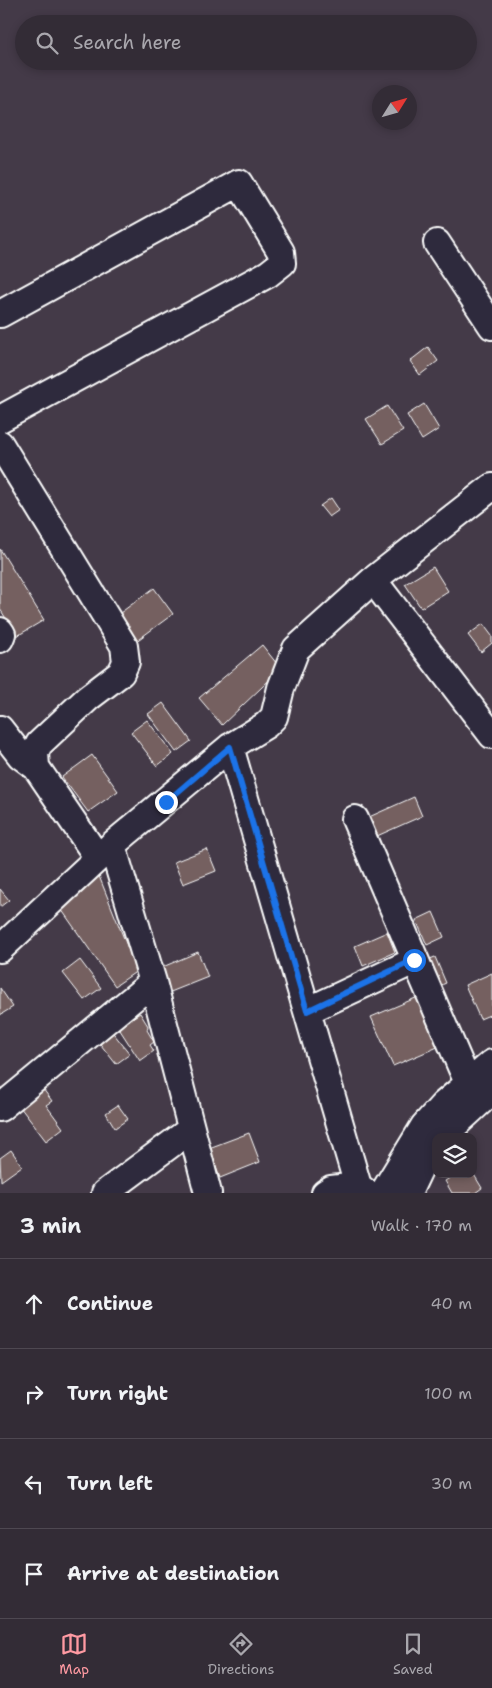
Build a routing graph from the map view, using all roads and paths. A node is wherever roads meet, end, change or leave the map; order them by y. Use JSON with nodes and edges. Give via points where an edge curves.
{"nodes":[{"id":1,"x":437,"y":243,"type":"dead end"},
{"id":2,"x":0,"y":314,"type":"edge"},
{"id":3,"x":492,"y":326,"type":"edge"},
{"id":4,"x":0,"y":419,"type":"edge"},
{"id":5,"x":0,"y":444,"type":"edge"},
{"id":6,"x":492,"y":487,"type":"edge"},
{"id":7,"x":372,"y":580,"type":"junction"},
{"id":8,"x":0,"y":631,"type":"edge"},
{"id":9,"x":0,"y":639,"type":"edge"},
{"id":10,"x":489,"y":724,"type":"edge"},
{"id":11,"x":0,"y":729,"type":"edge"},
{"id":12,"x":230,"y":747,"type":"junction"},
{"id":13,"x":36,"y":767,"type":"junction"},
{"id":14,"x":355,"y":819,"type":"dead end"},
{"id":15,"x":105,"y":851,"type":"junction"},
{"id":16,"x":0,"y":949,"type":"edge"},
{"id":17,"x":414,"y":960,"type":"junction"},
{"id":18,"x":153,"y":982,"type":"junction"},
{"id":19,"x":307,"y":1011,"type":"junction"},
{"id":20,"x":492,"y":1063,"type":"edge"},
{"id":21,"x":480,"y":1087,"type":"edge"},
{"id":22,"x":0,"y":1108,"type":"edge"},
{"id":23,"x":190,"y":1130,"type":"junction"},
{"id":24,"x":445,"y":1133,"type":"edge"},
{"id":25,"x":432,"y":1149,"type":"edge"},
{"id":26,"x":362,"y":1190,"type":"edge"},
{"id":27,"x":105,"y":1193,"type":"edge"},
{"id":28,"x":208,"y":1193,"type":"edge"},
{"id":29,"x":326,"y":1193,"type":"edge"},
{"id":30,"x":383,"y":1193,"type":"edge"},
{"id":31,"x":408,"y":1193,"type":"edge"}],
"edges":[{"from":1,"to":3,"type":"street"},
{"from":2,"to":4,"type":"street","via":[[239,183],[281,252],[282,263],[268,274]]},
{"from":5,"to":13,"type":"street","via":[[124,646],[126,662],[120,672],[40,744],[35,753]]},
{"from":6,"to":7,"type":"street"},
{"from":7,"to":10,"type":"street"},
{"from":7,"to":12,"type":"street","via":[[296,649],[274,717]]},
{"from":8,"to":9,"type":"street"},
{"from":11,"to":13,"type":"street","via":[[21,756]]},
{"from":12,"to":15,"type":"street"},
{"from":12,"to":19,"type":"street"},
{"from":13,"to":15,"type":"street"},
{"from":14,"to":17,"type":"street"},
{"from":15,"to":16,"type":"street"},
{"from":15,"to":18,"type":"street"},
{"from":17,"to":19,"type":"street"},
{"from":17,"to":21,"type":"street"},
{"from":18,"to":22,"type":"street"},
{"from":18,"to":23,"type":"street"},
{"from":19,"to":26,"type":"street"},
{"from":20,"to":21,"type":"street"},
{"from":21,"to":24,"type":"street"},
{"from":21,"to":30,"type":"street","via":[[424,1126]]},
{"from":23,"to":27,"type":"street"},
{"from":23,"to":28,"type":"street"},
{"from":25,"to":31,"type":"street"},
{"from":26,"to":29,"type":"street","via":[[331,1190]]}]}
